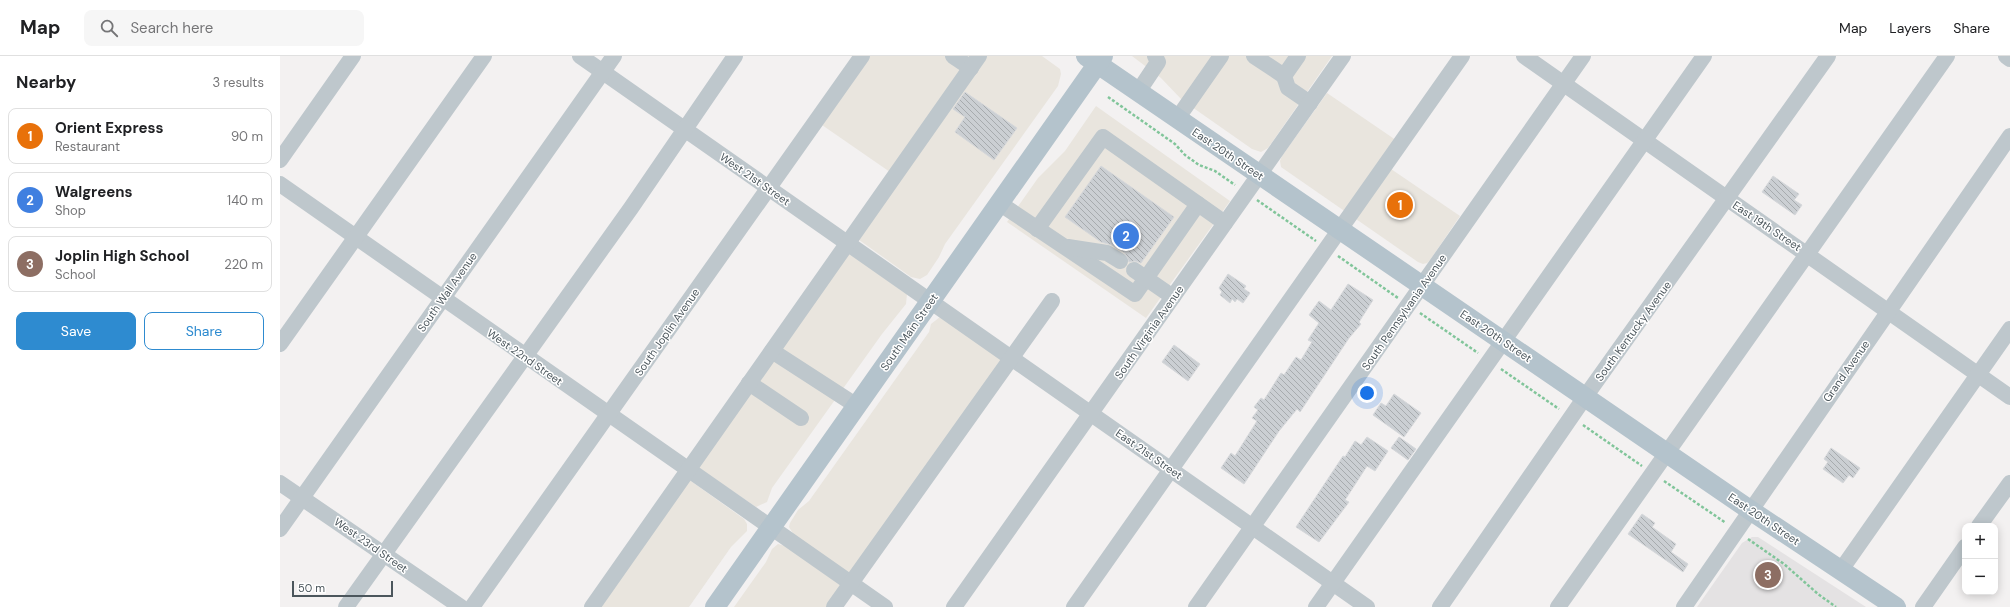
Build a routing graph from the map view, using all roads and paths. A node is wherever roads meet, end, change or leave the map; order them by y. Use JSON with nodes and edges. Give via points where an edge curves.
{"nodes":[{"id":1,"x":354,"y":56,"type":"edge"},
{"id":2,"x":484,"y":56,"type":"edge"},
{"id":3,"x":580,"y":56,"type":"edge"},
{"id":4,"x":614,"y":56,"type":"edge"},
{"id":5,"x":735,"y":56,"type":"edge"},
{"id":6,"x":862,"y":56,"type":"edge"},
{"id":7,"x":953,"y":56,"type":"edge"},
{"id":8,"x":1155,"y":56,"type":"edge"},
{"id":9,"x":1221,"y":56,"type":"edge"},
{"id":10,"x":1255,"y":56,"type":"edge"},
{"id":11,"x":1298,"y":56,"type":"edge"},
{"id":12,"x":1343,"y":56,"type":"edge"},
{"id":13,"x":1462,"y":56,"type":"edge"},
{"id":14,"x":1524,"y":56,"type":"edge"},
{"id":15,"x":1583,"y":56,"type":"edge"},
{"id":16,"x":1704,"y":56,"type":"edge"},
{"id":17,"x":1828,"y":56,"type":"edge"},
{"id":18,"x":1947,"y":56,"type":"edge"},
{"id":19,"x":2006,"y":56,"type":"edge"},
{"id":20,"x":2010,"y":58,"type":"edge"},
{"id":21,"x":1095,"y":59,"type":"edge"},
{"id":22,"x":975,"y":62,"type":"edge"},
{"id":23,"x":603,"y":72,"type":"junction"},
{"id":24,"x":1284,"y":76,"type":"junction"},
{"id":25,"x":1564,"y":84,"type":"junction"},
{"id":26,"x":1138,"y":92,"type":"junction"},
{"id":27,"x":1108,"y":97,"type":"dead end"},
{"id":28,"x":1310,"y":103,"type":"junction"},
{"id":29,"x":1177,"y":119,"type":"junction"},
{"id":30,"x":685,"y":129,"type":"junction"},
{"id":31,"x":2010,"y":136,"type":"edge"},
{"id":32,"x":1644,"y":140,"type":"junction"},
{"id":33,"x":280,"y":160,"type":"edge"},
{"id":34,"x":1260,"y":175,"type":"junction"},
{"id":35,"x":280,"y":184,"type":"edge"},
{"id":36,"x":1237,"y":186,"type":"dead end"},
{"id":37,"x":769,"y":188,"type":"junction"},
{"id":38,"x":1728,"y":199,"type":"junction"},
{"id":39,"x":999,"y":203,"type":"junction"},
{"id":40,"x":1198,"y":204,"type":"junction"},
{"id":41,"x":1225,"y":223,"type":"junction"},
{"id":42,"x":1037,"y":229,"type":"junction"},
{"id":43,"x":1339,"y":230,"type":"junction"},
{"id":44,"x":355,"y":237,"type":"junction"},
{"id":45,"x":848,"y":243,"type":"junction"},
{"id":46,"x":1063,"y":246,"type":"junction"},
{"id":47,"x":1807,"y":254,"type":"junction"},
{"id":48,"x":1120,"y":261,"type":"dead end"},
{"id":49,"x":1140,"y":275,"type":"junction"},
{"id":50,"x":1423,"y":286,"type":"junction"},
{"id":51,"x":1173,"y":297,"type":"junction"},
{"id":52,"x":442,"y":299,"type":"junction"},
{"id":53,"x":931,"y":301,"type":"junction"},
{"id":54,"x":1052,"y":301,"type":"dead end"},
{"id":55,"x":1888,"y":310,"type":"junction"},
{"id":56,"x":2010,"y":329,"type":"edge"},
{"id":57,"x":1503,"y":341,"type":"junction"},
{"id":58,"x":280,"y":344,"type":"edge"},
{"id":59,"x":772,"y":351,"type":"junction"},
{"id":60,"x":525,"y":357,"type":"junction"},
{"id":61,"x":1012,"y":357,"type":"junction"},
{"id":62,"x":1978,"y":374,"type":"junction"},
{"id":63,"x":749,"y":383,"type":"junction"},
{"id":64,"x":1585,"y":397,"type":"junction"},
{"id":65,"x":2010,"y":397,"type":"edge"},
{"id":66,"x":856,"y":406,"type":"junction"},
{"id":67,"x":1091,"y":413,"type":"junction"},
{"id":68,"x":608,"y":415,"type":"junction"},
{"id":69,"x":801,"y":418,"type":"dead end"},
{"id":70,"x":1667,"y":452,"type":"junction"},
{"id":71,"x":1171,"y":469,"type":"junction"},
{"id":72,"x":688,"y":470,"type":"junction"},
{"id":73,"x":280,"y":482,"type":"edge"},
{"id":74,"x":2010,"y":483,"type":"edge"},
{"id":75,"x":302,"y":498,"type":"junction"},
{"id":76,"x":1750,"y":510,"type":"junction"},
{"id":77,"x":1982,"y":523,"type":"edge"},
{"id":78,"x":1252,"y":526,"type":"junction"},
{"id":79,"x":771,"y":527,"type":"junction"},
{"id":80,"x":280,"y":529,"type":"edge"},
{"id":81,"x":1747,"y":538,"type":"dead end"},
{"id":82,"x":1962,"y":550,"type":"edge"},
{"id":83,"x":384,"y":554,"type":"junction"},
{"id":84,"x":1841,"y":570,"type":"junction"},
{"id":85,"x":851,"y":583,"type":"junction"},
{"id":86,"x":1333,"y":583,"type":"junction"},
{"id":87,"x":346,"y":607,"type":"edge"},
{"id":88,"x":461,"y":607,"type":"edge"},
{"id":89,"x":472,"y":607,"type":"edge"},
{"id":90,"x":592,"y":607,"type":"edge"},
{"id":91,"x":715,"y":607,"type":"edge"},
{"id":92,"x":834,"y":607,"type":"edge"},
{"id":93,"x":886,"y":607,"type":"edge"},
{"id":94,"x":954,"y":607,"type":"edge"},
{"id":95,"x":1074,"y":607,"type":"edge"},
{"id":96,"x":1196,"y":607,"type":"edge"},
{"id":97,"x":1316,"y":607,"type":"edge"},
{"id":98,"x":1367,"y":607,"type":"edge"},
{"id":99,"x":1440,"y":607,"type":"edge"},
{"id":100,"x":1558,"y":607,"type":"edge"},
{"id":101,"x":1684,"y":607,"type":"edge"},
{"id":102,"x":1836,"y":607,"type":"edge"},
{"id":103,"x":1896,"y":607,"type":"edge"},
{"id":104,"x":1923,"y":607,"type":"edge"}],
"edges":[{"from":1,"to":33,"type":"street"},
{"from":2,"to":44,"type":"street"},
{"from":3,"to":23,"type":"street","name":"West 21st Street"},
{"from":4,"to":23,"type":"street","name":"South Wall Avenue"},
{"from":5,"to":30,"type":"street"},
{"from":6,"to":37,"type":"street","name":"South Joplin Avenue"},
{"from":7,"to":22,"type":"street"},
{"from":8,"to":26,"type":"street","via":[[1158,62]]},
{"from":9,"to":29,"type":"street"},
{"from":10,"to":24,"type":"street"},
{"from":11,"to":24,"type":"street"},
{"from":12,"to":28,"type":"street","name":"South Virginia Avenue"},
{"from":13,"to":43,"type":"street"},
{"from":14,"to":25,"type":"street","name":"East 19th Street"},
{"from":15,"to":25,"type":"street","name":"South Pennsylvania Avenue"},
{"from":16,"to":32,"type":"street"},
{"from":17,"to":38,"type":"street","name":"South Kentucky Avenue"},
{"from":18,"to":47,"type":"street"},
{"from":19,"to":20,"type":"street"},
{"from":21,"to":26,"type":"main road","name":"East 20th Street"},
{"from":21,"to":39,"type":"main road","name":"South Main Street"},
{"from":22,"to":45,"type":"street"},
{"from":23,"to":30,"type":"street","name":"West 21st Street"},
{"from":23,"to":52,"type":"street","name":"South Wall Avenue"},
{"from":24,"to":28,"type":"street","via":[[1288,88]]},
{"from":25,"to":32,"type":"street","name":"East 19th Street"},
{"from":25,"to":50,"type":"street","name":"South Pennsylvania Avenue"},
{"from":26,"to":29,"type":"main road","name":"East 20th Street"},
{"from":27,"to":36,"type":"path","via":[[1175,144],[1199,165],[1215,171]]},
{"from":28,"to":34,"type":"street","name":"South Virginia Avenue"},
{"from":29,"to":34,"type":"main road","name":"East 20th Street"},
{"from":30,"to":37,"type":"street","name":"West 21st Street"},
{"from":30,"to":60,"type":"street"},
{"from":31,"to":55,"type":"street","name":"Grand Avenue"},
{"from":32,"to":38,"type":"street","name":"East 19th Street"},
{"from":32,"to":57,"type":"street"},
{"from":34,"to":41,"type":"street","name":"South Virginia Avenue"},
{"from":34,"to":43,"type":"main road","name":"East 20th Street"},
{"from":35,"to":44,"type":"street","name":"West 22nd Street"},
{"from":37,"to":45,"type":"street","name":"West 21st Street"},
{"from":37,"to":68,"type":"street","name":"South Joplin Avenue"},
{"from":38,"to":47,"type":"street","name":"East 19th Street"},
{"from":38,"to":64,"type":"street","name":"South Kentucky Avenue"},
{"from":39,"to":42,"type":"street"},
{"from":39,"to":53,"type":"main road","name":"South Main Street"},
{"from":40,"to":41,"type":"street"},
{"from":40,"to":42,"type":"street","via":[[1103,137]]},
{"from":40,"to":49,"type":"street"},
{"from":41,"to":51,"type":"street","name":"South Virginia Avenue"},
{"from":42,"to":46,"type":"street"},
{"from":43,"to":50,"type":"main road","name":"East 20th Street"},
{"from":43,"to":71,"type":"street"},
{"from":44,"to":52,"type":"street","name":"West 22nd Street"},
{"from":44,"to":58,"type":"street"},
{"from":45,"to":53,"type":"street","name":"West 21st Street"},
{"from":45,"to":59,"type":"street"},
{"from":46,"to":48,"type":"street","via":[[1107,252]]},
{"from":46,"to":49,"type":"street","via":[[1135,294]]},
{"from":47,"to":55,"type":"street","name":"East 19th Street"},
{"from":47,"to":70,"type":"street"},
{"from":49,"to":51,"type":"street"},
{"from":50,"to":57,"type":"main road","name":"East 20th Street"},
{"from":50,"to":78,"type":"street","name":"South Pennsylvania Avenue"},
{"from":51,"to":67,"type":"street","name":"South Virginia Avenue"},
{"from":52,"to":60,"type":"street","name":"West 22nd Street"},
{"from":52,"to":75,"type":"street","name":"South Wall Avenue"},
{"from":53,"to":61,"type":"street","name":"East 21st Street"},
{"from":53,"to":66,"type":"main road","name":"South Main Street"},
{"from":54,"to":61,"type":"street"},
{"from":55,"to":62,"type":"street","name":"East 19th Street"},
{"from":55,"to":76,"type":"street","name":"Grand Avenue"},
{"from":56,"to":62,"type":"street"},
{"from":57,"to":64,"type":"main road","name":"East 20th Street"},
{"from":57,"to":86,"type":"street"},
{"from":59,"to":63,"type":"street"},
{"from":59,"to":66,"type":"street"},
{"from":60,"to":68,"type":"street","name":"West 22nd Street"},
{"from":60,"to":83,"type":"street"},
{"from":61,"to":67,"type":"street","name":"East 21st Street"},
{"from":61,"to":85,"type":"street"},
{"from":62,"to":65,"type":"street","name":"East 19th Street"},
{"from":62,"to":84,"type":"street"},
{"from":63,"to":69,"type":"street"},
{"from":63,"to":72,"type":"street"},
{"from":64,"to":70,"type":"main road","name":"East 20th Street"},
{"from":64,"to":99,"type":"street","name":"South Kentucky Avenue"},
{"from":66,"to":79,"type":"main road","name":"South Main Street"},
{"from":67,"to":71,"type":"street","name":"East 21st Street"},
{"from":67,"to":94,"type":"street","name":"South Virginia Avenue"},
{"from":68,"to":72,"type":"street","name":"West 22nd Street"},
{"from":68,"to":89,"type":"street","name":"South Joplin Avenue"},
{"from":70,"to":76,"type":"main road","name":"East 20th Street"},
{"from":70,"to":100,"type":"street"},
{"from":71,"to":78,"type":"street","name":"East 21st Street"},
{"from":71,"to":95,"type":"street"},
{"from":72,"to":79,"type":"street","name":"West 22nd Street"},
{"from":72,"to":90,"type":"street"},
{"from":73,"to":75,"type":"street","name":"West 23rd Street"},
{"from":74,"to":77,"type":"street"},
{"from":75,"to":80,"type":"street","name":"South Wall Avenue"},
{"from":75,"to":83,"type":"street","name":"West 23rd Street"},
{"from":76,"to":84,"type":"main road","name":"East 20th Street"},
{"from":76,"to":101,"type":"street","name":"Grand Avenue"},
{"from":78,"to":86,"type":"street","name":"East 21st Street"},
{"from":78,"to":96,"type":"street","name":"South Pennsylvania Avenue"},
{"from":79,"to":85,"type":"street","name":"West 22nd Street"},
{"from":79,"to":91,"type":"main road","name":"South Main Street"},
{"from":81,"to":102,"type":"path","via":[[1784,564]]},
{"from":82,"to":104,"type":"street"},
{"from":83,"to":87,"type":"street"},
{"from":83,"to":88,"type":"street","name":"West 23rd Street"},
{"from":84,"to":103,"type":"main road","name":"East 20th Street"},
{"from":85,"to":92,"type":"street"},
{"from":85,"to":93,"type":"street","name":"West 22nd Street"},
{"from":86,"to":97,"type":"street"},
{"from":86,"to":98,"type":"street","name":"East 21st Street"}]}
